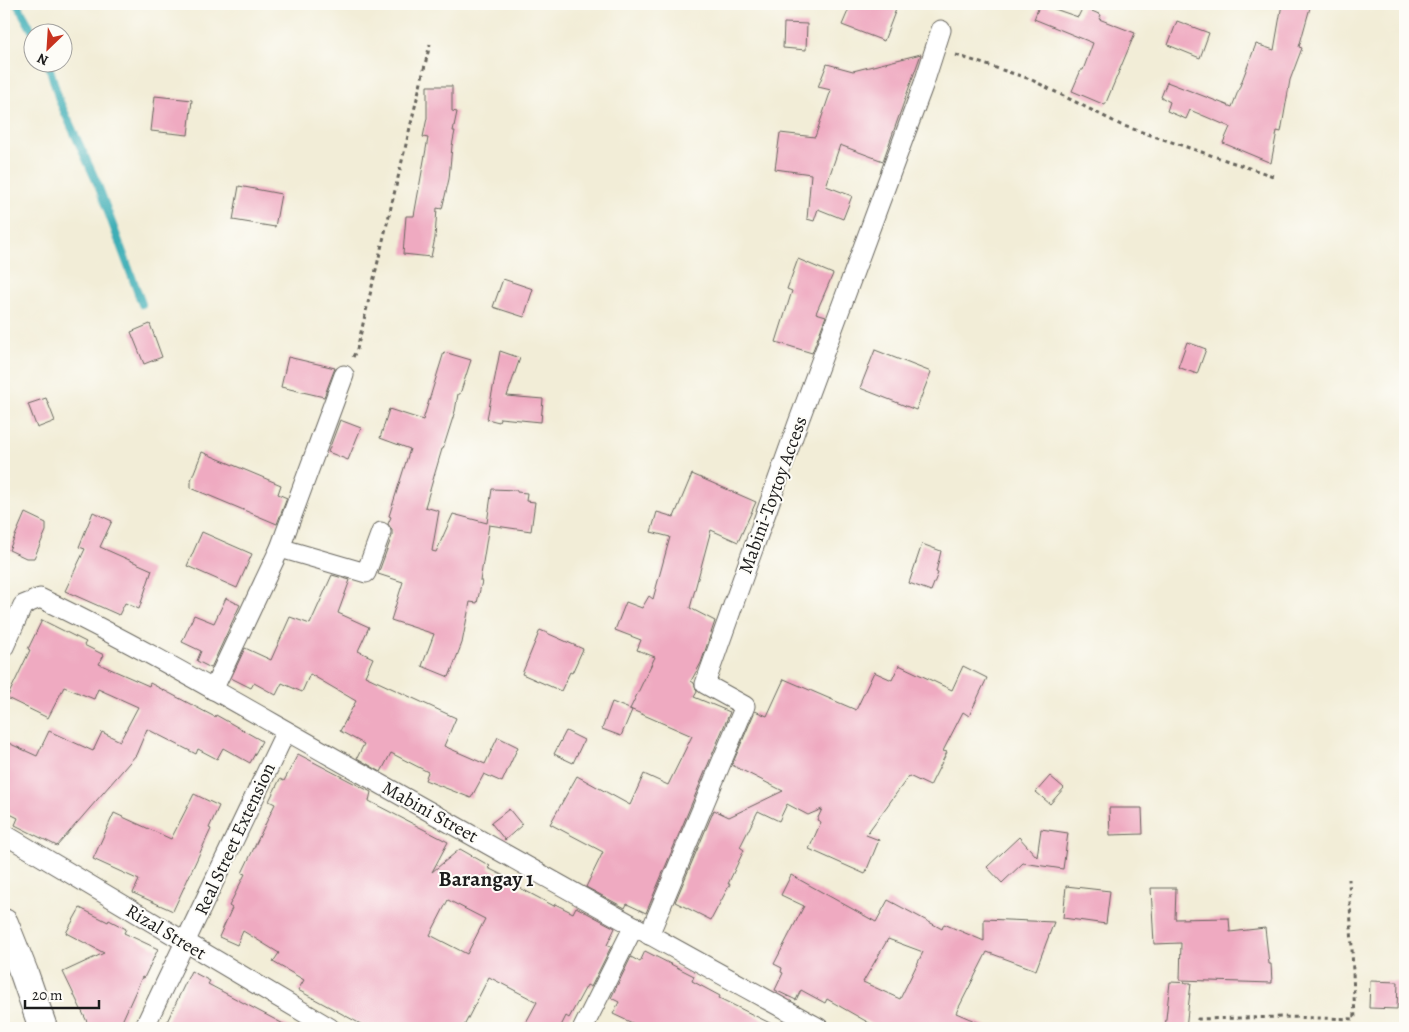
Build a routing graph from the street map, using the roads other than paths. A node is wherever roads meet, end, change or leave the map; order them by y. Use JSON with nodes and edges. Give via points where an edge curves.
{"nodes":[{"id":1,"x":941,"y":30,"type":"dead end"},
{"id":2,"x":344,"y":375,"type":"road end"},
{"id":3,"x":381,"y":532,"type":"dead end"},
{"id":4,"x":280,"y":548,"type":"junction"},
{"id":5,"x":4,"y":647,"type":"edge"},
{"id":6,"x":213,"y":690,"type":"junction"},
{"id":7,"x":286,"y":731,"type":"junction"},
{"id":8,"x":4,"y":834,"type":"edge"},
{"id":9,"x":4,"y":923,"type":"edge"},
{"id":10,"x":641,"y":931,"type":"junction"},
{"id":11,"x":185,"y":943,"type":"junction"},
{"id":12,"x":43,"y":1028,"type":"edge"},
{"id":13,"x":144,"y":1028,"type":"edge"},
{"id":14,"x":330,"y":1028,"type":"edge"},
{"id":15,"x":583,"y":1028,"type":"edge"},
{"id":16,"x":819,"y":1028,"type":"edge"}],
"edges":[{"from":1,"to":10,"type":"street","name":"Mabini-Toytoy Access","via":[[705,684],[745,706]]},
{"from":2,"to":4,"type":"street"},
{"from":3,"to":4,"type":"street","via":[[366,573]]},
{"from":4,"to":6,"type":"street"},
{"from":5,"to":6,"type":"street","name":"Mabini Street","via":[[23,605],[40,598]]},
{"from":6,"to":7,"type":"street","name":"Mabini Street"},
{"from":7,"to":10,"type":"street","name":"Mabini Street"},
{"from":7,"to":11,"type":"street","name":"Real Street Extension"},
{"from":8,"to":11,"type":"street","name":"Rizal Street"},
{"from":9,"to":12,"type":"main road"},
{"from":10,"to":15,"type":"street"},
{"from":10,"to":16,"type":"street","name":"Mabini Street"},
{"from":11,"to":13,"type":"street","name":"Real Street Extension"},
{"from":11,"to":14,"type":"street","name":"Rizal Street"}]}
